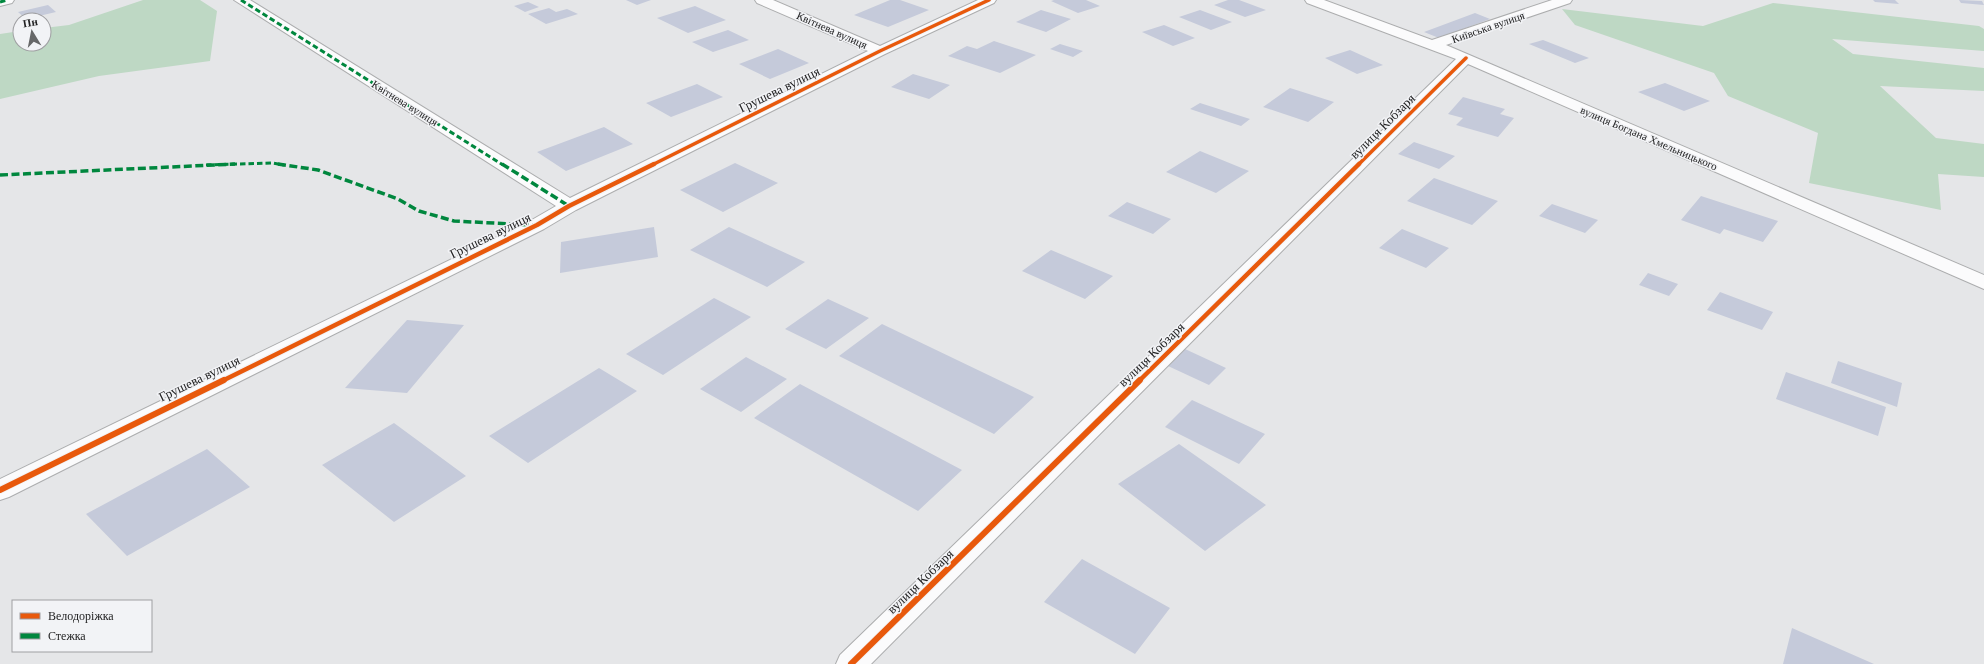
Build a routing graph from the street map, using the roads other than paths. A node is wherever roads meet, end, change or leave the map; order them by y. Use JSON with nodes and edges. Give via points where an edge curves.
{"nodes":[{"id":1,"x":7,"y":0,"type":"edge"},
{"id":2,"x":241,"y":0,"type":"edge"},
{"id":3,"x":762,"y":0,"type":"edge"},
{"id":4,"x":989,"y":0,"type":"edge"},
{"id":5,"x":1312,"y":0,"type":"edge"},
{"id":6,"x":1565,"y":0,"type":"edge"},
{"id":7,"x":0,"y":2,"type":"edge"},
{"id":8,"x":1433,"y":45,"type":"junction"},
{"id":9,"x":880,"y":51,"type":"junction"},
{"id":10,"x":1466,"y":58,"type":"junction"},
{"id":11,"x":569,"y":206,"type":"junction"},
{"id":12,"x":1984,"y":283,"type":"edge"},
{"id":13,"x":0,"y":490,"type":"edge"},
{"id":14,"x":851,"y":664,"type":"edge"}],
"edges":[{"from":1,"to":7,"type":"street"},
{"from":2,"to":11,"type":"street","name":"Квітнева вулиця"},
{"from":3,"to":9,"type":"street","name":"Квітнева вулиця"},
{"from":4,"to":9,"type":"street","name":"Грушева вулиця"},
{"from":5,"to":8,"type":"street","name":"вулиця Богдана Хмельницького"},
{"from":6,"to":8,"type":"street","name":"Київська вулиця"},
{"from":8,"to":10,"type":"street","name":"вулиця Богдана Хмельницького"},
{"from":9,"to":11,"type":"street","name":"Грушева вулиця"},
{"from":10,"to":12,"type":"street","name":"вулиця Богдана Хмельницького"},
{"from":10,"to":14,"type":"street","name":"вулиця Кобзаря"},
{"from":11,"to":13,"type":"street","name":"Грушева вулиця","via":[[530,228]]}]}
